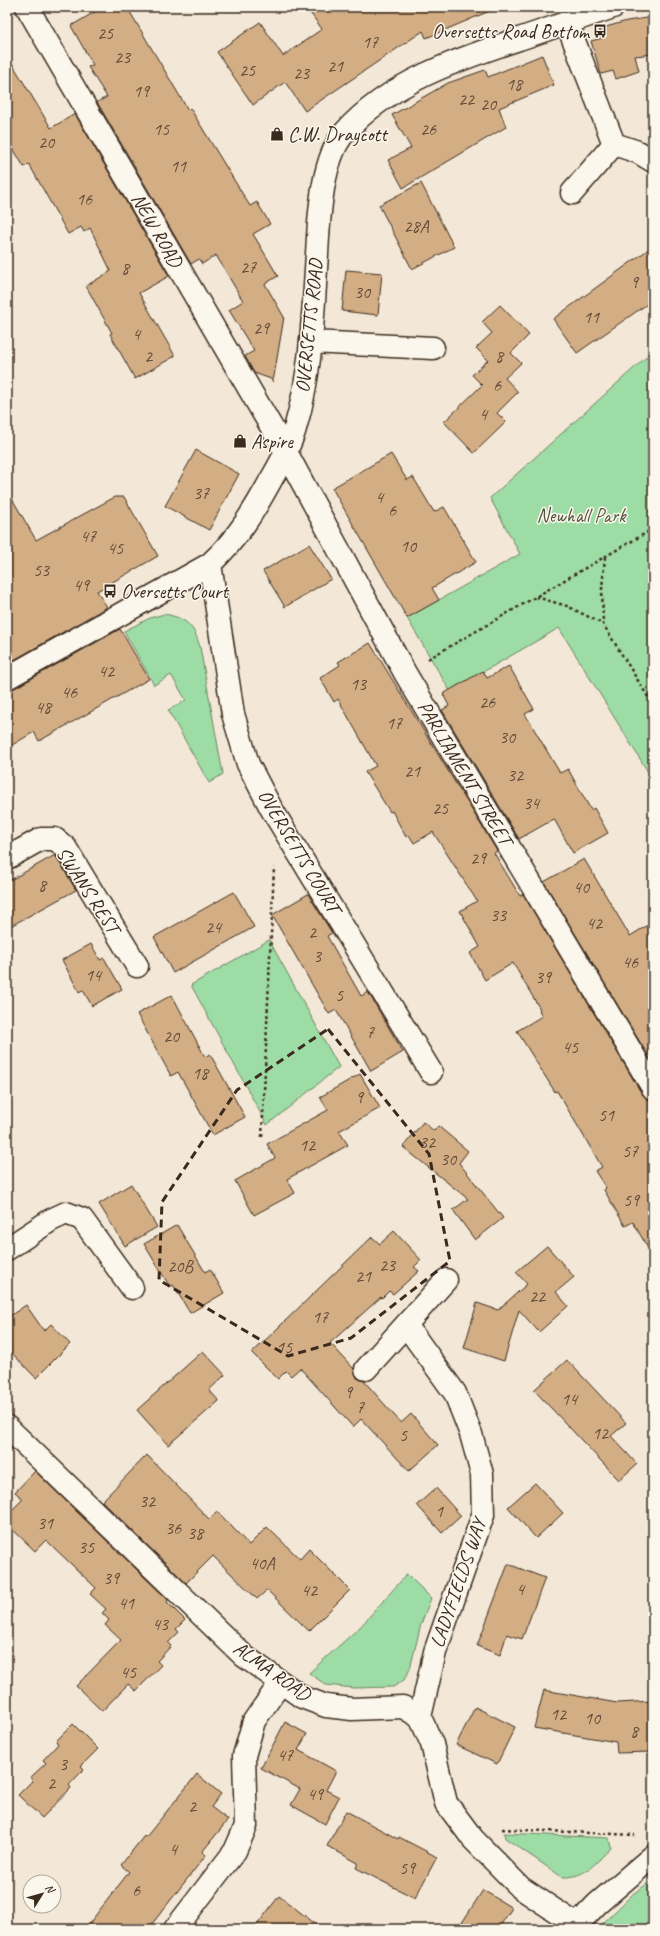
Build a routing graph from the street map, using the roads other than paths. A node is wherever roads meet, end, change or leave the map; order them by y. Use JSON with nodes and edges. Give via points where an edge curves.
{"nodes":[{"id":1,"x":27,"y":7,"type":"edge"},
{"id":2,"x":613,"y":7,"type":"edge"},
{"id":3,"x":567,"y":23,"type":"junction"},
{"id":4,"x":614,"y":144,"type":"junction"},
{"id":5,"x":653,"y":161,"type":"edge"},
{"id":6,"x":572,"y":193,"type":"dead end"},
{"id":7,"x":311,"y":342,"type":"junction"},
{"id":8,"x":433,"y":348,"type":"dead end"},
{"id":9,"x":286,"y":452,"type":"junction"},
{"id":10,"x":210,"y":564,"type":"junction"},
{"id":11,"x":7,"y":678,"type":"edge"},
{"id":12,"x":7,"y":854,"type":"edge"},
{"id":13,"x":136,"y":966,"type":"dead end"},
{"id":14,"x":431,"y":1072,"type":"dead end"},
{"id":15,"x":653,"y":1088,"type":"edge"},
{"id":16,"x":7,"y":1249,"type":"edge"},
{"id":17,"x":446,"y":1280,"type":"dead end"},
{"id":18,"x":132,"y":1288,"type":"dead end"},
{"id":19,"x":406,"y":1325,"type":"junction"},
{"id":20,"x":366,"y":1369,"type":"dead end"},
{"id":21,"x":7,"y":1427,"type":"edge"},
{"id":22,"x":281,"y":1682,"type":"junction"},
{"id":23,"x":420,"y":1717,"type":"junction"},
{"id":24,"x":653,"y":1856,"type":"edge"},
{"id":25,"x":575,"y":1927,"type":"edge"},
{"id":26,"x":175,"y":1929,"type":"edge"}],
"edges":[{"from":1,"to":9,"type":"street","name":"NEW ROAD"},
{"from":2,"to":3,"type":"street","name":"OVERSETTS ROAD"},
{"from":3,"to":4,"type":"street"},
{"from":3,"to":7,"type":"street","name":"OVERSETTS ROAD","via":[[466,56],[428,72],[390,94],[343,134],[325,175],[319,220]]},
{"from":4,"to":5,"type":"street","via":[[638,152]]},
{"from":4,"to":6,"type":"street"},
{"from":7,"to":8,"type":"street"},
{"from":7,"to":9,"type":"street","name":"OVERSETTS ROAD","via":[[296,425]]},
{"from":9,"to":10,"type":"street","name":"OVERSETTS ROAD","via":[[248,522],[229,546]]},
{"from":9,"to":15,"type":"street","name":"PARLIAMENT STREET","via":[[405,673]]},
{"from":10,"to":11,"type":"street","name":"OVERSETTS ROAD"},
{"from":10,"to":14,"type":"street","name":"OVERSETTS COURT","via":[[233,714],[248,764]]},
{"from":12,"to":13,"type":"street","name":"SWANS REST","via":[[8,857],[41,839],[55,839],[65,847]]},
{"from":16,"to":18,"type":"street","via":[[66,1213],[82,1218]]},
{"from":17,"to":19,"type":"street"},
{"from":19,"to":20,"type":"street"},
{"from":19,"to":23,"type":"street","name":"LADYFIELDS WAY","via":[[455,1393],[471,1434],[482,1474],[483,1515],[435,1652]]},
{"from":21,"to":22,"type":"street","name":"ALMA ROAD","via":[[244,1656]]},
{"from":22,"to":23,"type":"street","name":"ALMA ROAD","via":[[302,1697],[326,1706],[352,1709],[403,1707]]},
{"from":22,"to":26,"type":"street","via":[[254,1721],[244,1756],[246,1826],[235,1852]]},
{"from":23,"to":25,"type":"street","via":[[432,1744],[446,1803],[473,1839],[521,1888]]},
{"from":24,"to":25,"type":"street","via":[[597,1904]]}]}
